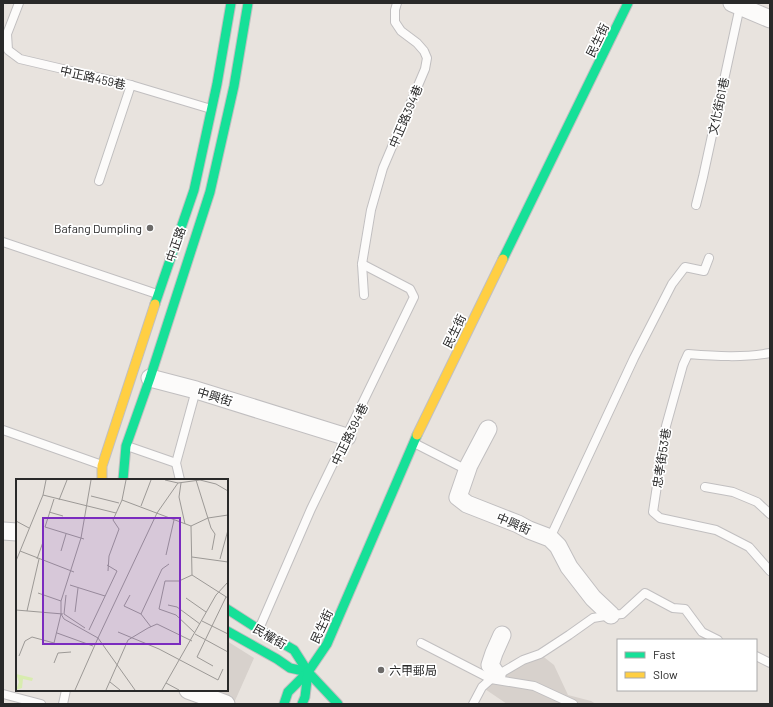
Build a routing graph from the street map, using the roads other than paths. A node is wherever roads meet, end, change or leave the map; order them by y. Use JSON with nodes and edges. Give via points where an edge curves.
{"nodes":[{"id":1,"x":19,"y":3,"type":"edge"},
{"id":2,"x":231,"y":3,"type":"edge"},
{"id":3,"x":248,"y":3,"type":"edge"},
{"id":4,"x":397,"y":3,"type":"edge"},
{"id":5,"x":628,"y":3,"type":"edge"},
{"id":6,"x":736,"y":5,"type":"edge"},
{"id":7,"x":770,"y":20,"type":"edge"},
{"id":8,"x":131,"y":85,"type":"junction"},
{"id":9,"x":220,"y":111,"type":"junction"},
{"id":10,"x":99,"y":181,"type":"dead end"},
{"id":11,"x":696,"y":205,"type":"dead end"},
{"id":12,"x":3,"y":242,"type":"edge"},
{"id":13,"x":709,"y":258,"type":"dead end"},
{"id":14,"x":362,"y":264,"type":"junction"},
{"id":15,"x":364,"y":295,"type":"dead end"},
{"id":16,"x":166,"y":298,"type":"junction"},
{"id":17,"x":770,"y":353,"type":"edge"},
{"id":18,"x":150,"y":378,"type":"junction"},
{"id":19,"x":196,"y":390,"type":"junction"},
{"id":20,"x":488,"y":429,"type":"dead end"},
{"id":21,"x":3,"y":430,"type":"edge"},
{"id":22,"x":347,"y":437,"type":"junction"},
{"id":23,"x":413,"y":443,"type":"junction"},
{"id":24,"x":126,"y":446,"type":"junction"},
{"id":25,"x":176,"y":463,"type":"junction"},
{"id":26,"x":102,"y":466,"type":"junction"},
{"id":27,"x":467,"y":470,"type":"junction"},
{"id":28,"x":102,"y":479,"type":"edge"},
{"id":29,"x":123,"y":479,"type":"edge"},
{"id":30,"x":180,"y":479,"type":"edge"},
{"id":31,"x":705,"y":487,"type":"dead end"},
{"id":32,"x":770,"y":514,"type":"edge"},
{"id":33,"x":3,"y":531,"type":"edge"},
{"id":34,"x":16,"y":532,"type":"edge"},
{"id":35,"x":550,"y":538,"type":"junction"},
{"id":36,"x":770,"y":571,"type":"edge"},
{"id":37,"x":228,"y":610,"type":"edge"},
{"id":38,"x":611,"y":615,"type":"junction"},
{"id":39,"x":258,"y":629,"type":"junction"},
{"id":40,"x":228,"y":632,"type":"edge"},
{"id":41,"x":502,"y":635,"type":"dead end"},
{"id":42,"x":716,"y":639,"type":"edge"},
{"id":43,"x":421,"y":643,"type":"dead end"},
{"id":44,"x":757,"y":656,"type":"edge"},
{"id":45,"x":770,"y":662,"type":"edge"},
{"id":46,"x":308,"y":672,"type":"junction"},
{"id":47,"x":494,"y":677,"type":"junction"},
{"id":48,"x":66,"y":691,"type":"edge"},
{"id":49,"x":191,"y":691,"type":"edge"},
{"id":50,"x":3,"y":694,"type":"edge"},
{"id":51,"x":41,"y":704,"type":"edge"},
{"id":52,"x":63,"y":704,"type":"edge"},
{"id":53,"x":226,"y":704,"type":"edge"},
{"id":54,"x":284,"y":704,"type":"edge"},
{"id":55,"x":302,"y":704,"type":"edge"},
{"id":56,"x":338,"y":704,"type":"edge"},
{"id":57,"x":473,"y":704,"type":"edge"},
{"id":58,"x":573,"y":704,"type":"edge"}],
"edges":[{"from":1,"to":8,"type":"lane","name":"中正路459巷","via":[[8,34],[8,50],[20,59]]},
{"from":2,"to":9,"type":"main road","name":"中正路","via":[[219,76]]},
{"from":3,"to":9,"type":"main road","name":"中正路","via":[[234,86]]},
{"from":4,"to":14,"type":"lane","name":"中正路394巷","via":[[395,22],[401,31],[417,43],[427,58],[425,69],[383,168],[371,210]]},
{"from":5,"to":23,"type":"main road","name":"民生街"},
{"from":6,"to":7,"type":"street"},
{"from":6,"to":11,"type":"lane","name":"文化街61巷"},
{"from":8,"to":9,"type":"lane","name":"中正路459巷"},
{"from":8,"to":10,"type":"lane"},
{"from":9,"to":16,"type":"main road","name":"中正路","via":[[194,190]]},
{"from":9,"to":16,"type":"main road","name":"中正路","via":[[210,192]]},
{"from":12,"to":16,"type":"lane"},
{"from":13,"to":35,"type":"lane","via":[[704,270],[685,267],[672,284]]},
{"from":14,"to":15,"type":"lane","name":"中正路394巷"},
{"from":14,"to":22,"type":"lane","name":"中正路394巷","via":[[410,288],[414,297]]},
{"from":16,"to":18,"type":"main road","name":"中正路"},
{"from":16,"to":26,"type":"main road","name":"中正路"},
{"from":17,"to":36,"type":"lane","name":"忠孝街53巷","via":[[750,356],[688,354],[666,426],[653,512],[660,518],[716,530],[749,547]]},
{"from":18,"to":19,"type":"street","name":"中興街"},
{"from":18,"to":24,"type":"main road","name":"中正路"},
{"from":19,"to":22,"type":"street","name":"中興街"},
{"from":19,"to":25,"type":"lane"},
{"from":20,"to":27,"type":"street","name":"中興街"},
{"from":21,"to":26,"type":"lane"},
{"from":22,"to":39,"type":"lane","name":"中正路394巷","via":[[311,509]]},
{"from":23,"to":27,"type":"lane"},
{"from":23,"to":46,"type":"main road","name":"民生街","via":[[327,644]]},
{"from":24,"to":25,"type":"lane"},
{"from":24,"to":29,"type":"main road","name":"中正路"},
{"from":25,"to":30,"type":"lane"},
{"from":26,"to":28,"type":"main road","name":"中正路"},
{"from":27,"to":35,"type":"street","name":"中興街","via":[[458,496],[467,504]]},
{"from":31,"to":32,"type":"lane","via":[[733,492],[757,502]]},
{"from":33,"to":34,"type":"street"},
{"from":35,"to":38,"type":"street","via":[[589,592]]},
{"from":37,"to":39,"type":"main road","name":"民權街"},
{"from":38,"to":42,"type":"lane","via":[[622,614],[645,593],[673,608],[685,609],[702,632]]},
{"from":38,"to":47,"type":"lane","via":[[593,618],[540,654],[523,660]]},
{"from":39,"to":46,"type":"main road","name":"民權街","via":[[294,650]]},
{"from":40,"to":46,"type":"main road","name":"民權街","via":[[290,668]]},
{"from":41,"to":47,"type":"street","via":[[490,664]]},
{"from":43,"to":47,"type":"lane"},
{"from":44,"to":45,"type":"lane"},
{"from":46,"to":54,"type":"main road","name":"民生街","via":[[288,692]]},
{"from":46,"to":55,"type":"main road"},
{"from":46,"to":56,"type":"main road"},
{"from":47,"to":57,"type":"lane","via":[[482,687]]},
{"from":47,"to":58,"type":"lane","via":[[534,686]]},
{"from":48,"to":52,"type":"lane"},
{"from":49,"to":53,"type":"street"},
{"from":50,"to":51,"type":"lane"}]}
